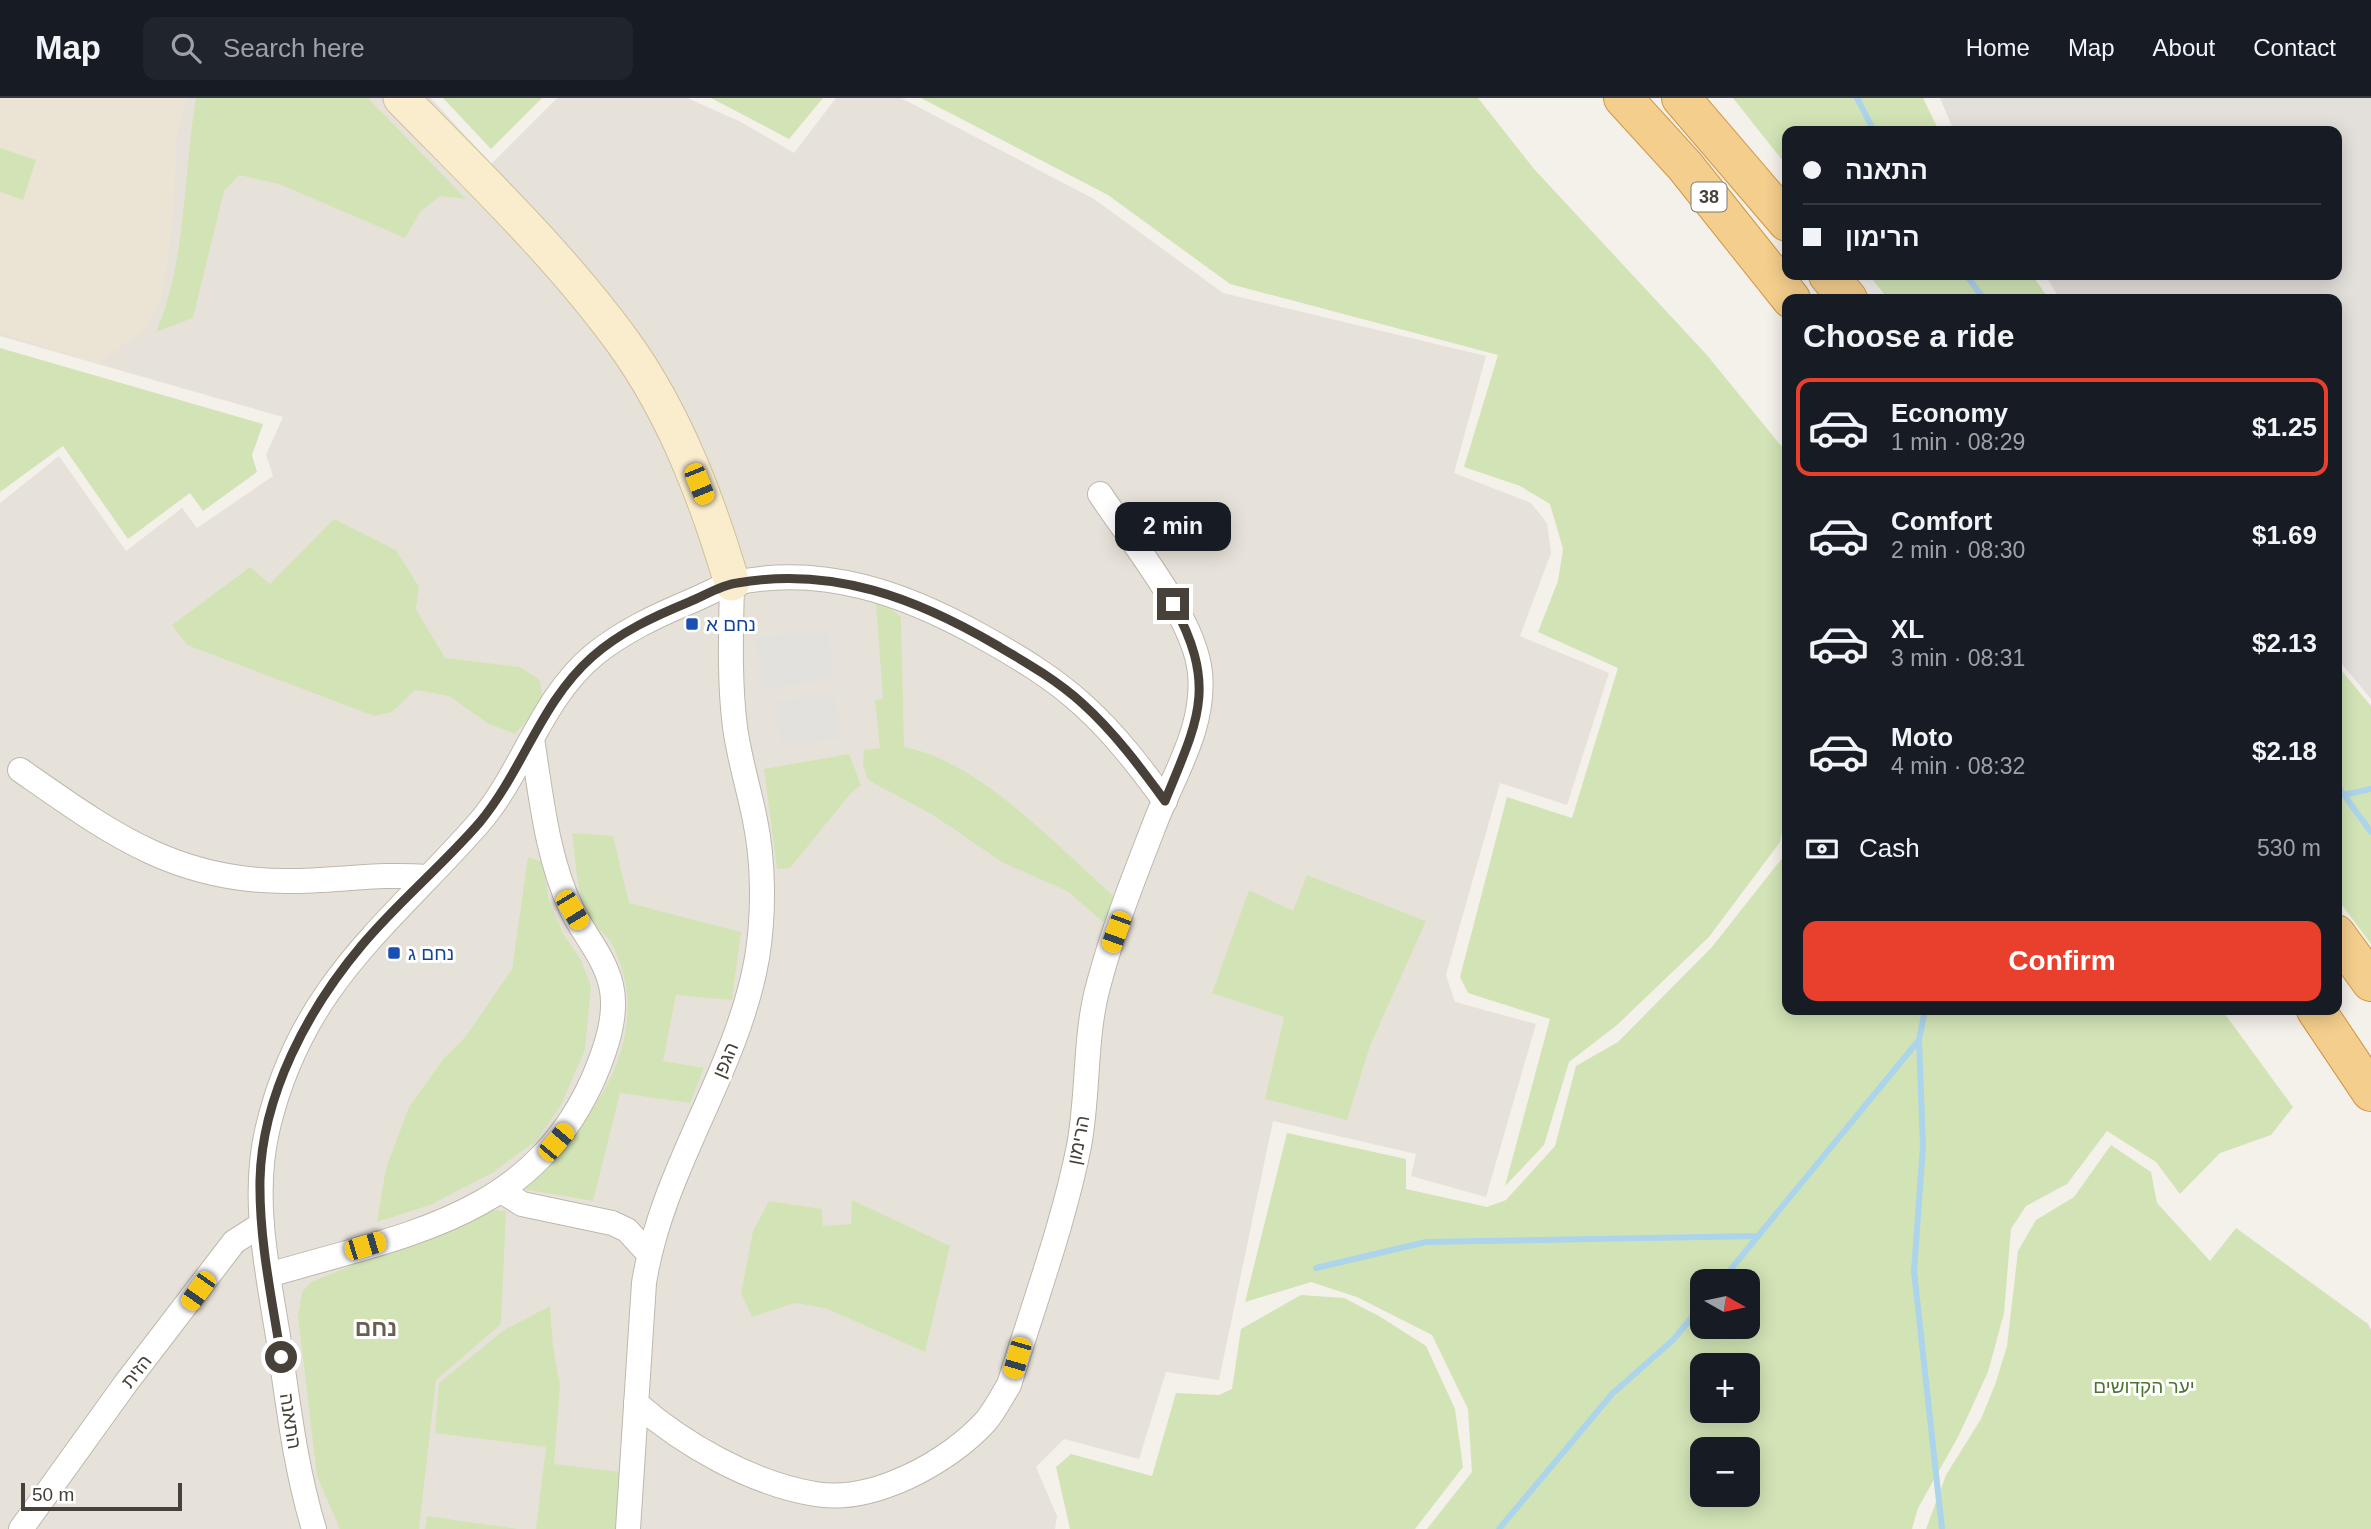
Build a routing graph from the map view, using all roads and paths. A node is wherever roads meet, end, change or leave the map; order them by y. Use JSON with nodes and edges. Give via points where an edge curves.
{"nodes":[{"id":1,"x":401,"y":98,"type":"edge"},
{"id":2,"x":1623,"y":98,"type":"edge"},
{"id":3,"x":1681,"y":98,"type":"edge"},
{"id":4,"x":1782,"y":216,"type":"edge"},
{"id":5,"x":1832,"y":280,"type":"edge"},
{"id":6,"x":1787,"y":294,"type":"edge"},
{"id":7,"x":1844,"y":294,"type":"edge"},
{"id":8,"x":1100,"y":494,"type":"dead end"},
{"id":9,"x":732,"y":583,"type":"junction"},
{"id":10,"x":532,"y":739,"type":"junction"},
{"id":11,"x":20,"y":770,"type":"dead end"},
{"id":12,"x":1165,"y":801,"type":"junction"},
{"id":13,"x":427,"y":877,"type":"junction"},
{"id":14,"x":2342,"y":942,"type":"edge"},
{"id":15,"x":2371,"y":982,"type":"edge"},
{"id":16,"x":2319,"y":1015,"type":"edge"},
{"id":17,"x":2341,"y":1015,"type":"edge"},
{"id":18,"x":2371,"y":1053,"type":"edge"},
{"id":19,"x":2371,"y":1092,"type":"edge"},
{"id":20,"x":502,"y":1192,"type":"junction"},
{"id":21,"x":262,"y":1224,"type":"junction"},
{"id":22,"x":648,"y":1253,"type":"junction"},
{"id":23,"x":269,"y":1275,"type":"junction"},
{"id":24,"x":636,"y":1403,"type":"junction"},
{"id":25,"x":21,"y":1529,"type":"edge"},
{"id":26,"x":314,"y":1529,"type":"edge"},
{"id":27,"x":628,"y":1529,"type":"edge"}],
"edges":[{"from":1,"to":9,"type":"main road","via":[[543,244],[624,344],[689,458]]},
{"from":2,"to":6,"type":"highway","number":"38","via":[[1685,166]]},
{"from":3,"to":4,"type":"highway","number":"38"},
{"from":5,"to":7,"type":"highway"},
{"from":8,"to":12,"type":"street","name":"הרימון","via":[[1173,604],[1192,639],[1200,671],[1197,722]]},
{"from":9,"to":10,"type":"street","name":"התאנה","via":[[662,613],[593,656],[548,706]]},
{"from":9,"to":12,"type":"street","name":"התאנה","via":[[810,577],[848,582],[942,614],[1034,667],[1083,704],[1127,750]]},
{"from":9,"to":22,"type":"street","name":"הגפן","via":[[735,727],[760,857],[757,956],[742,1018],[664,1200]]},
{"from":10,"to":13,"type":"street","name":"התאנה","via":[[479,823]]},
{"from":10,"to":20,"type":"street","via":[[559,877],[572,910],[603,962],[611,986],[612,1011],[601,1060],[568,1128],[544,1157]]},
{"from":11,"to":13,"type":"street","via":[[118,838],[201,872],[240,880],[393,874]]},
{"from":12,"to":24,"type":"street","name":"הרימון","via":[[1098,986],[1079,1147],[1010,1385],[988,1419],[956,1450],[903,1480],[858,1493],[817,1495],[779,1485],[719,1458],[670,1433]]},
{"from":13,"to":21,"type":"street","name":"התאנה","via":[[331,984],[303,1032],[267,1130],[260,1178]]},
{"from":14,"to":15,"type":"highway"},
{"from":16,"to":19,"type":"highway"},
{"from":17,"to":18,"type":"highway"},
{"from":20,"to":22,"type":"street","via":[[522,1204],[612,1223],[627,1230]]},
{"from":20,"to":23,"type":"street","via":[[437,1224]]},
{"from":21,"to":23,"type":"street","name":"התאנה"},
{"from":21,"to":25,"type":"street","name":"הזית","via":[[228,1249]]},
{"from":22,"to":24,"type":"street","name":"הגפן"},
{"from":23,"to":26,"type":"street","name":"התאנה","via":[[298,1467]]},
{"from":24,"to":27,"type":"street","name":"הגפן"}]}
